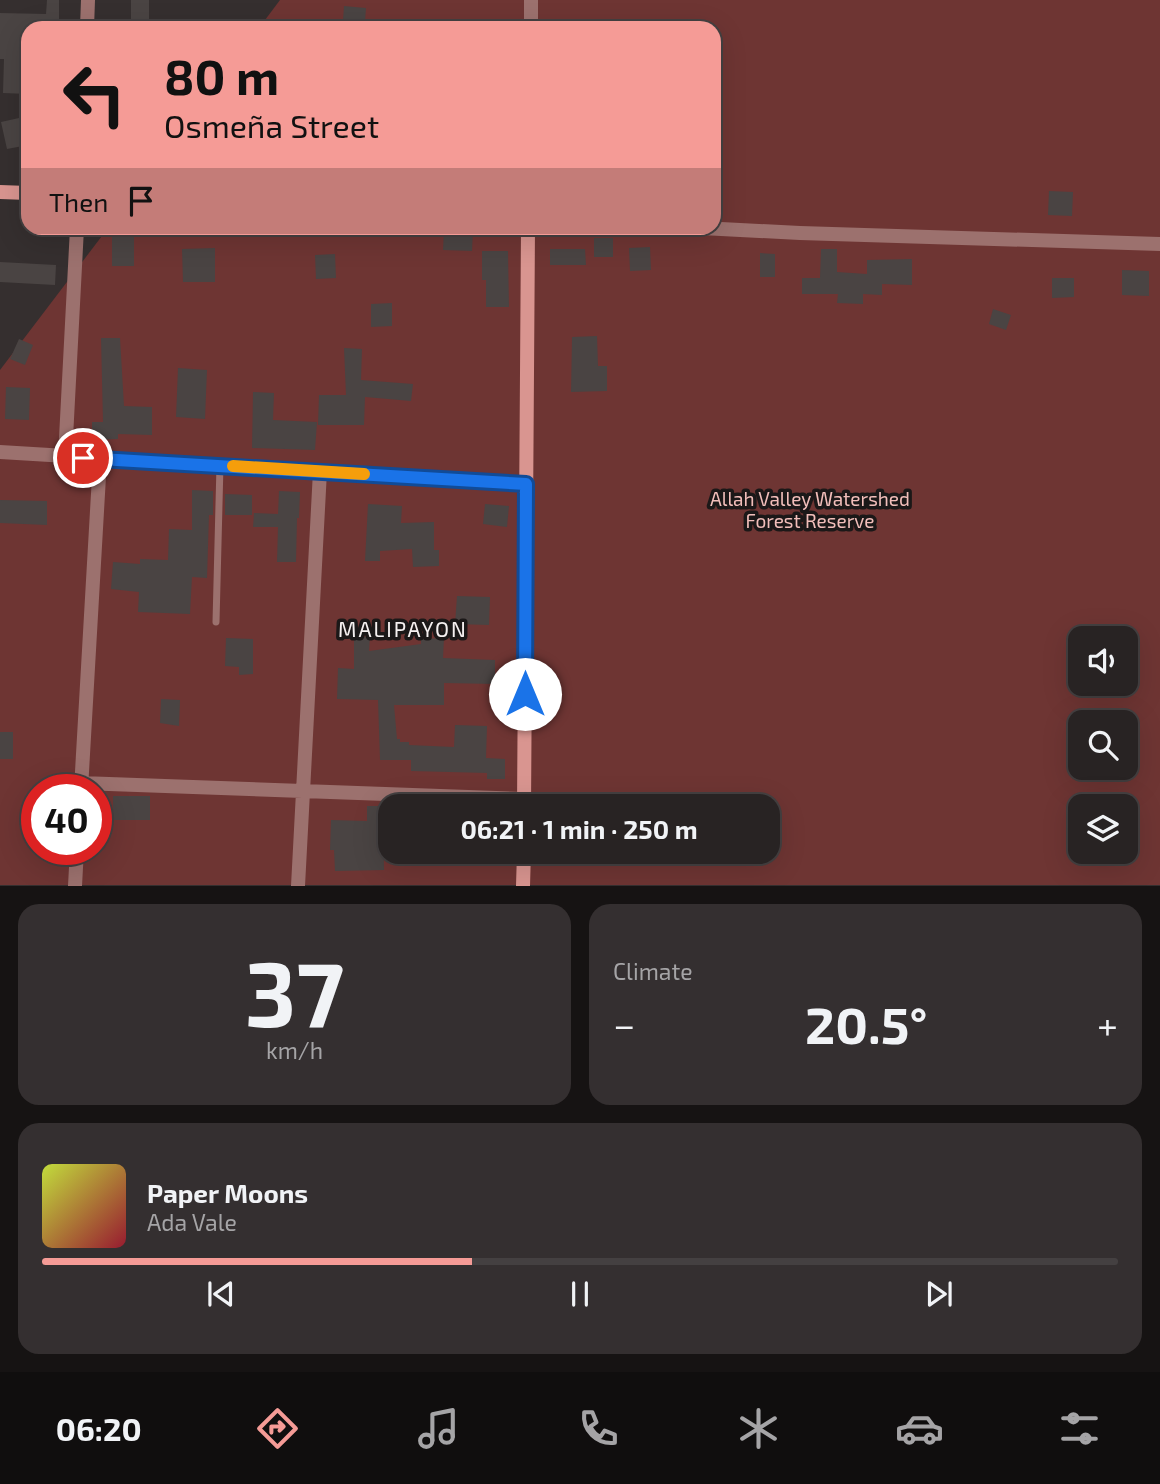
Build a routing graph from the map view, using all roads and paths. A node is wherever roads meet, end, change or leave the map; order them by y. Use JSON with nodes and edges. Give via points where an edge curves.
{"nodes":[{"id":1,"x":88,"y":0,"type":"edge"},
{"id":2,"x":531,"y":0,"type":"edge"},
{"id":3,"x":87,"y":21,"type":"edge"},
{"id":4,"x":531,"y":21,"type":"edge"},
{"id":5,"x":0,"y":192,"type":"edge"},
{"id":6,"x":21,"y":193,"type":"edge"},
{"id":7,"x":721,"y":229,"type":"edge"},
{"id":8,"x":77,"y":235,"type":"edge"},
{"id":9,"x":528,"y":235,"type":"edge"},
{"id":10,"x":1160,"y":244,"type":"edge"},
{"id":11,"x":0,"y":452,"type":"edge"},
{"id":12,"x":65,"y":457,"type":"junction"},
{"id":13,"x":100,"y":459,"type":"junction"},
{"id":14,"x":220,"y":466,"type":"junction"},
{"id":15,"x":320,"y":471,"type":"junction"},
{"id":16,"x":526,"y":484,"type":"junction"},
{"id":17,"x":216,"y":622,"type":"dead end"},
{"id":18,"x":82,"y":774,"type":"edge"},
{"id":19,"x":112,"y":787,"type":"edge"},
{"id":20,"x":303,"y":791,"type":"junction"},
{"id":21,"x":524,"y":794,"type":"edge"},
{"id":22,"x":378,"y":795,"type":"edge"},
{"id":23,"x":524,"y":864,"type":"edge"},
{"id":24,"x":76,"y":865,"type":"edge"},
{"id":25,"x":75,"y":886,"type":"edge"},
{"id":26,"x":298,"y":886,"type":"edge"},
{"id":27,"x":523,"y":886,"type":"edge"}],
"edges":[{"from":1,"to":3,"type":"street"},
{"from":2,"to":4,"type":"street"},
{"from":5,"to":6,"type":"street"},
{"from":7,"to":10,"type":"street"},
{"from":8,"to":12,"type":"street"},
{"from":9,"to":16,"type":"street"},
{"from":11,"to":12,"type":"street"},
{"from":12,"to":13,"type":"street"},
{"from":13,"to":14,"type":"street"},
{"from":13,"to":18,"type":"street"},
{"from":14,"to":15,"type":"street"},
{"from":14,"to":17,"type":"lane"},
{"from":15,"to":16,"type":"street"},
{"from":15,"to":20,"type":"street"},
{"from":16,"to":21,"type":"street"},
{"from":19,"to":20,"type":"street"},
{"from":20,"to":22,"type":"street"},
{"from":20,"to":26,"type":"street"},
{"from":23,"to":27,"type":"street"},
{"from":24,"to":25,"type":"street"}]}
